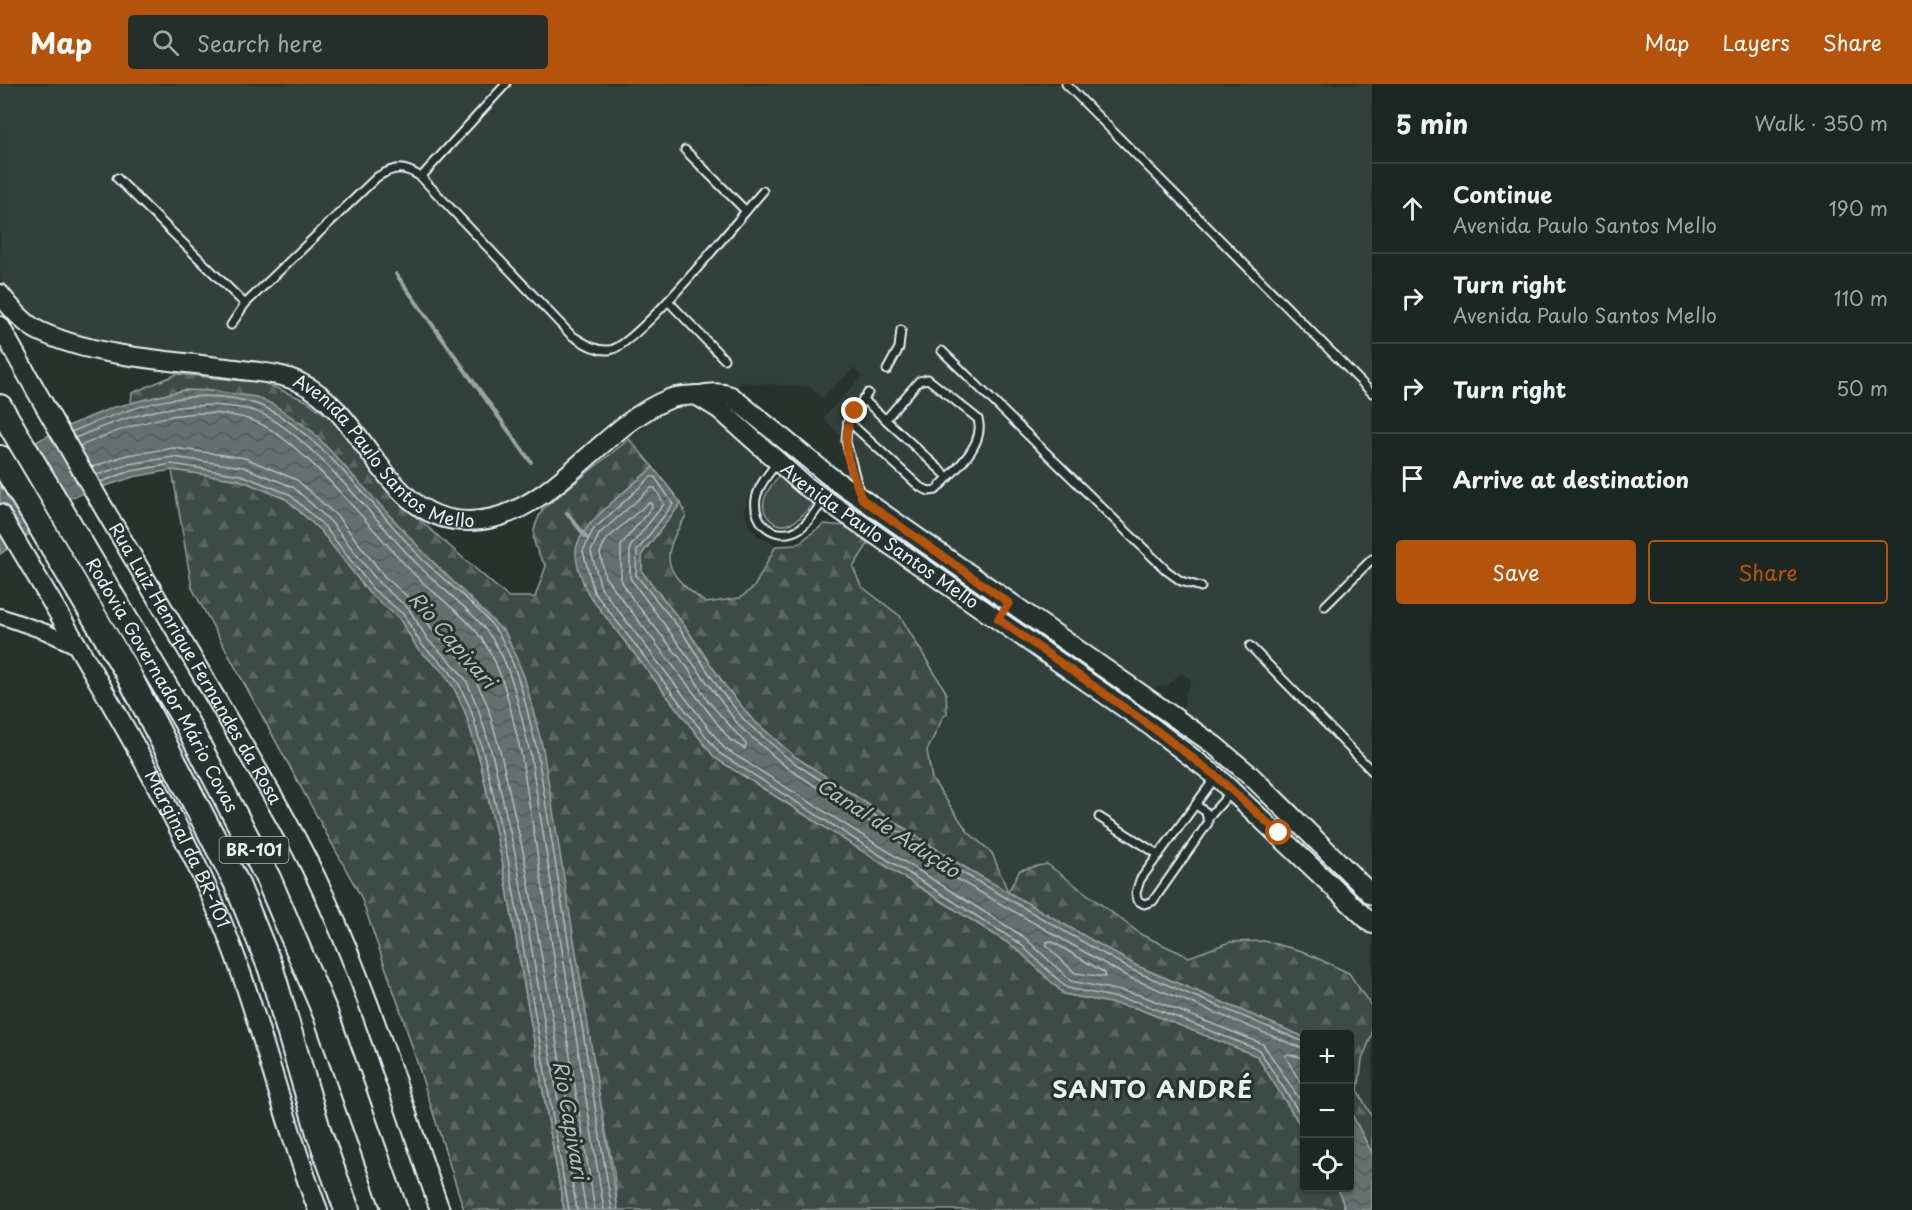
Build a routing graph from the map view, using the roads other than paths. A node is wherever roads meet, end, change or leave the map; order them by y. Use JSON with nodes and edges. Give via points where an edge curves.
{"nodes":[{"id":1,"x":506,"y":84,"type":"edge"},
{"id":2,"x":1066,"y":84,"type":"edge"},
{"id":3,"x":685,"y":150,"type":"dead end"},
{"id":4,"x":421,"y":177,"type":"junction"},
{"id":5,"x":117,"y":178,"type":"dead end"},
{"id":6,"x":763,"y":191,"type":"dead end"},
{"id":7,"x":746,"y":211,"type":"junction"},
{"id":8,"x":0,"y":294,"type":"edge"},
{"id":9,"x":668,"y":301,"type":"junction"},
{"id":10,"x":245,"y":304,"type":"junction"},
{"id":11,"x":231,"y":325,"type":"dead end"},
{"id":12,"x":0,"y":326,"type":"edge"},
{"id":13,"x":901,"y":330,"type":"dead end"},
{"id":14,"x":38,"y":331,"type":"junction"},
{"id":15,"x":942,"y":351,"type":"dead end"},
{"id":16,"x":724,"y":359,"type":"dead end"},
{"id":17,"x":18,"y":362,"type":"junction"},
{"id":18,"x":887,"y":370,"type":"dead end"},
{"id":19,"x":868,"y":393,"type":"dead end"},
{"id":20,"x":1372,"y":393,"type":"edge"},
{"id":21,"x":696,"y":395,"type":"junction"},
{"id":22,"x":863,"y":399,"type":"junction"},
{"id":23,"x":0,"y":407,"type":"edge"},
{"id":24,"x":886,"y":420,"type":"junction"},
{"id":25,"x":848,"y":421,"type":"junction"},
{"id":26,"x":791,"y":445,"type":"junction"},
{"id":27,"x":0,"y":458,"type":"edge"},
{"id":28,"x":777,"y":462,"type":"junction"},
{"id":29,"x":948,"y":477,"type":"junction"},
{"id":30,"x":824,"y":499,"type":"junction"},
{"id":31,"x":867,"y":503,"type":"junction"},
{"id":32,"x":0,"y":514,"type":"edge"},
{"id":33,"x":854,"y":521,"type":"junction"},
{"id":34,"x":1372,"y":559,"type":"edge"},
{"id":35,"x":1201,"y":587,"type":"dead end"},
{"id":36,"x":1009,"y":603,"type":"junction"},
{"id":37,"x":1325,"y":606,"type":"dead end"},
{"id":38,"x":0,"y":616,"type":"edge"},
{"id":39,"x":998,"y":619,"type":"junction"},
{"id":40,"x":76,"y":646,"type":"junction"},
{"id":41,"x":1250,"y":646,"type":"dead end"},
{"id":42,"x":1165,"y":708,"type":"junction"},
{"id":43,"x":1152,"y":727,"type":"junction"},
{"id":44,"x":1372,"y":771,"type":"edge"},
{"id":45,"x":1216,"y":776,"type":"junction"},
{"id":46,"x":1232,"y":790,"type":"junction"},
{"id":47,"x":1196,"y":805,"type":"junction"},
{"id":48,"x":1099,"y":817,"type":"dead end"},
{"id":49,"x":1209,"y":817,"type":"junction"},
{"id":50,"x":1294,"y":818,"type":"junction"},
{"id":51,"x":1279,"y":833,"type":"junction"},
{"id":52,"x":1159,"y":855,"type":"junction"},
{"id":53,"x":1372,"y":895,"type":"edge"},
{"id":54,"x":1372,"y":924,"type":"edge"},
{"id":55,"x":318,"y":1210,"type":"edge"},
{"id":56,"x":347,"y":1210,"type":"edge"},
{"id":57,"x":395,"y":1210,"type":"edge"},
{"id":58,"x":440,"y":1210,"type":"edge"}],
"edges":[{"from":1,"to":4,"type":"lane"},
{"from":2,"to":20,"type":"lane"},
{"from":3,"to":7,"type":"lane"},
{"from":4,"to":9,"type":"lane","via":[[571,335],[591,347],[610,350],[624,343]]},
{"from":4,"to":10,"type":"lane","via":[[408,169],[393,167],[377,177]]},
{"from":5,"to":10,"type":"lane"},
{"from":6,"to":7,"type":"lane"},
{"from":7,"to":9,"type":"lane"},
{"from":8,"to":14,"type":"street"},
{"from":9,"to":16,"type":"lane"},
{"from":10,"to":11,"type":"lane"},
{"from":12,"to":17,"type":"street"},
{"from":13,"to":18,"type":"lane","via":[[899,348]]},
{"from":14,"to":17,"type":"street","via":[[23,346]]},
{"from":14,"to":21,"type":"street","name":"Avenida Paulo Santos Mello","via":[[94,349],[263,373],[300,383],[326,399],[408,500],[449,518],[492,519],[524,505],[655,406],[669,399]]},
{"from":15,"to":35,"type":"lane","via":[[1167,571],[1180,581]]},
{"from":17,"to":58,"type":"street","name":"Rua Luiz Henrique Fernandes da Rosa","via":[[278,806],[325,896]]},
{"from":19,"to":22,"type":"lane"},
{"from":21,"to":26,"type":"street","name":"Avenida Paulo Santos Mello","via":[[731,396]]},
{"from":21,"to":28,"type":"street","name":"Avenida Paulo Santos Mello","via":[[719,409]]},
{"from":22,"to":24,"type":"lane"},
{"from":22,"to":25,"type":"lane"},
{"from":23,"to":57,"type":"highway","name":"Rodovia Governador Mário Covas","number":"BR-101","via":[[186,722],[268,878],[326,1015]]},
{"from":24,"to":29,"type":"lane"},
{"from":24,"to":29,"type":"lane","via":[[918,381],[928,378],[978,419],[979,440]]},
{"from":25,"to":29,"type":"lane","via":[[921,487],[936,490]]},
{"from":25,"to":31,"type":"lane","via":[[848,457]]},
{"from":26,"to":28,"type":"street"},
{"from":26,"to":31,"type":"street","name":"Avenida Paulo Santos Mello"},
{"from":27,"to":56,"type":"highway","name":"Rodovia Governador Mário Covas","number":"BR-101","via":[[127,672],[236,882],[271,969],[319,1133]]},
{"from":28,"to":30,"type":"street","name":"Avenida Paulo Santos Mello"},
{"from":28,"to":30,"type":"lane","via":[[756,499],[761,523],[774,532],[787,534],[799,529]]},
{"from":30,"to":33,"type":"street","name":"Avenida Paulo Santos Mello"},
{"from":31,"to":33,"type":"street","via":[[850,507]]},
{"from":31,"to":36,"type":"street","name":"Avenida Paulo Santos Mello"},
{"from":32,"to":40,"type":"street","name":"Marginal da BR-101"},
{"from":33,"to":39,"type":"street","name":"Avenida Paulo Santos Mello"},
{"from":34,"to":37,"type":"lane"},
{"from":36,"to":39,"type":"street"},
{"from":36,"to":42,"type":"street","name":"Avenida Paulo Santos Mello"},
{"from":38,"to":40,"type":"street"},
{"from":39,"to":43,"type":"street","name":"Avenida Paulo Santos Mello"},
{"from":40,"to":55,"type":"street","name":"Marginal da BR-101","via":[[210,892]]},
{"from":41,"to":44,"type":"lane"},
{"from":42,"to":43,"type":"street"},
{"from":42,"to":50,"type":"street","name":"Avenida Paulo Santos Mello","via":[[1234,760]]},
{"from":43,"to":45,"type":"street","name":"Avenida Paulo Santos Mello"},
{"from":45,"to":46,"type":"street","name":"Avenida Paulo Santos Mello"},
{"from":45,"to":47,"type":"lane"},
{"from":46,"to":49,"type":"lane"},
{"from":46,"to":51,"type":"street","name":"Avenida Paulo Santos Mello"},
{"from":47,"to":49,"type":"lane"},
{"from":47,"to":52,"type":"lane"},
{"from":48,"to":52,"type":"lane"},
{"from":49,"to":52,"type":"lane","via":[[1153,901],[1143,904],[1137,900],[1137,888]]},
{"from":50,"to":51,"type":"street"},
{"from":50,"to":53,"type":"street","name":"Avenida Paulo Santos Mello"},
{"from":51,"to":54,"type":"street","name":"Avenida Paulo Santos Mello"}]}
